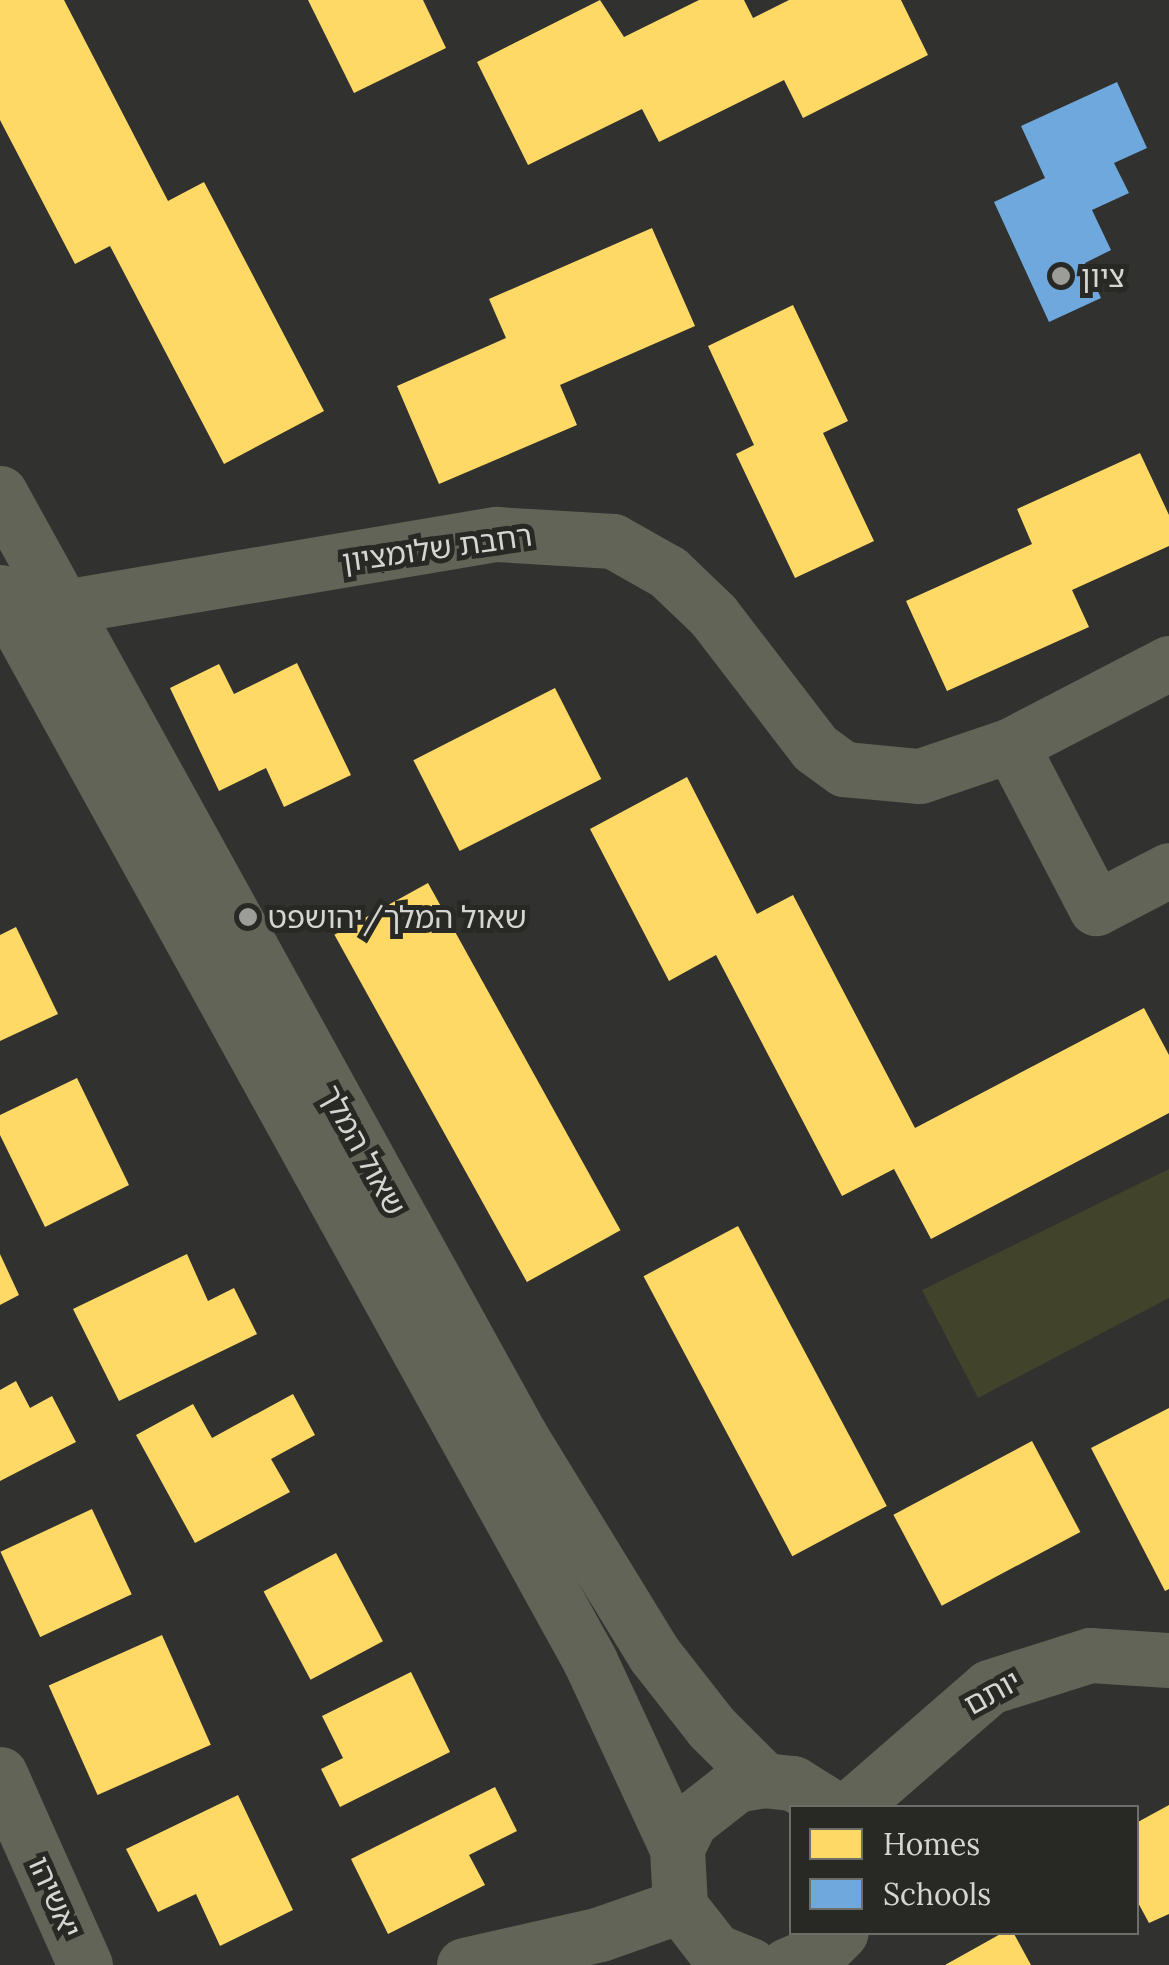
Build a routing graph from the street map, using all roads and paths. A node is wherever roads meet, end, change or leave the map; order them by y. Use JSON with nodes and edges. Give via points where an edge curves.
{"nodes":[{"id":1,"x":0,"y":493,"type":"edge"},
{"id":2,"x":19,"y":607,"type":"edge"},
{"id":3,"x":1169,"y":663,"type":"edge"},
{"id":4,"x":1011,"y":746,"type":"junction"},
{"id":5,"x":1169,"y":870,"type":"edge"},
{"id":6,"x":1169,"y":1660,"type":"edge"},
{"id":7,"x":0,"y":1774,"type":"edge"},
{"id":8,"x":764,"y":1780,"type":"junction"},
{"id":9,"x":828,"y":1805,"type":"edge"},
{"id":10,"x":853,"y":1805,"type":"edge"},
{"id":11,"x":678,"y":1848,"type":"junction"},
{"id":12,"x":680,"y":1906,"type":"junction"},
{"id":13,"x":839,"y":1935,"type":"edge"},
{"id":14,"x":842,"y":1935,"type":"edge"},
{"id":15,"x":86,"y":1965,"type":"edge"},
{"id":16,"x":464,"y":1965,"type":"edge"},
{"id":17,"x":755,"y":1965,"type":"edge"},
{"id":18,"x":846,"y":1965,"type":"edge"}],
"edges":[{"from":1,"to":2,"type":"street","name":"שאול המלך"},
{"from":2,"to":4,"type":"street","name":"רחבת שלומציון","via":[[496,534],[613,540],[668,572],[712,615],[815,748],[844,769],[920,776]]},
{"from":2,"to":8,"type":"street","name":"שאול המלך","via":[[654,1654],[711,1727]]},
{"from":2,"to":11,"type":"street","name":"שאול המלך","via":[[590,1661]]},
{"from":3,"to":4,"type":"street","name":"רחבת שלומציון"},
{"from":4,"to":5,"type":"street","via":[[1096,908]]},
{"from":6,"to":10,"type":"street","name":"יותם","via":[[1090,1655],[989,1687]]},
{"from":7,"to":15,"type":"street","name":"יאשיהו"},
{"from":8,"to":9,"type":"street","via":[[793,1784]]},
{"from":8,"to":11,"type":"street","via":[[736,1785],[710,1800]]},
{"from":11,"to":12,"type":"street"},
{"from":12,"to":16,"type":"street","via":[[600,1934]]},
{"from":12,"to":17,"type":"street","via":[[694,1931]]},
{"from":13,"to":17,"type":"street","via":[[823,1950]]},
{"from":14,"to":18,"type":"street"}]}
